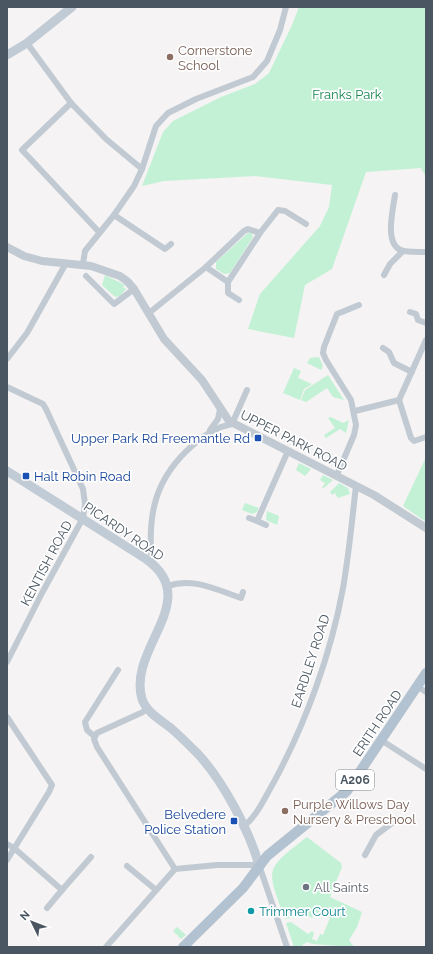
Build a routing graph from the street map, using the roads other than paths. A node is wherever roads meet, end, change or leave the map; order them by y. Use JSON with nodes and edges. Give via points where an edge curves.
{"nodes":[{"id":1,"x":67,"y":7,"type":"edge"},
{"id":2,"x":72,"y":7,"type":"edge"},
{"id":3,"x":286,"y":7,"type":"edge"},
{"id":4,"x":59,"y":17,"type":"junction"},
{"id":5,"x":27,"y":43,"type":"junction"},
{"id":6,"x":7,"y":55,"type":"edge"},
{"id":7,"x":71,"y":103,"type":"junction"},
{"id":8,"x":142,"y":168,"type":"junction"},
{"id":9,"x":395,"y":195,"type":"dead end"},
{"id":10,"x":114,"y":215,"type":"junction"},
{"id":11,"x":306,"y":224,"type":"dead end"},
{"id":12,"x":99,"y":232,"type":"junction"},
{"id":13,"x":260,"y":233,"type":"junction"},
{"id":14,"x":171,"y":244,"type":"dead end"},
{"id":15,"x":7,"y":247,"type":"edge"},
{"id":16,"x":403,"y":251,"type":"junction"},
{"id":17,"x":426,"y":252,"type":"edge"},
{"id":18,"x":83,"y":264,"type":"junction"},
{"id":19,"x":65,"y":265,"type":"junction"},
{"id":20,"x":206,"y":267,"type":"junction"},
{"id":21,"x":384,"y":275,"type":"dead end"},
{"id":22,"x":86,"y":276,"type":"dead end"},
{"id":23,"x":228,"y":282,"type":"junction"},
{"id":24,"x":134,"y":289,"type":"junction"},
{"id":25,"x":239,"y":300,"type":"dead end"},
{"id":26,"x":359,"y":305,"type":"dead end"},
{"id":27,"x":410,"y":312,"type":"dead end"},
{"id":28,"x":149,"y":313,"type":"junction"},
{"id":29,"x":426,"y":323,"type":"edge"},
{"id":30,"x":426,"y":340,"type":"edge"},
{"id":31,"x":425,"y":347,"type":"edge"},
{"id":32,"x":383,"y":348,"type":"dead end"},
{"id":33,"x":7,"y":359,"type":"edge"},
{"id":34,"x":412,"y":372,"type":"junction"},
{"id":35,"x":7,"y":387,"type":"edge"},
{"id":36,"x":247,"y":390,"type":"dead end"},
{"id":37,"x":399,"y":400,"type":"junction"},
{"id":38,"x":220,"y":409,"type":"junction"},
{"id":39,"x":355,"y":411,"type":"junction"},
{"id":40,"x":232,"y":424,"type":"junction"},
{"id":41,"x":209,"y":432,"type":"junction"},
{"id":42,"x":426,"y":437,"type":"edge"},
{"id":43,"x":288,"y":451,"type":"junction"},
{"id":44,"x":7,"y":471,"type":"edge"},
{"id":45,"x":336,"y":475,"type":"junction"},
{"id":46,"x":356,"y":486,"type":"junction"},
{"id":47,"x":83,"y":518,"type":"junction"},
{"id":48,"x":249,"y":518,"type":"dead end"},
{"id":49,"x":257,"y":521,"type":"junction"},
{"id":50,"x":266,"y":526,"type":"dead end"},
{"id":51,"x":426,"y":528,"type":"edge"},
{"id":52,"x":152,"y":563,"type":"junction"},
{"id":53,"x":168,"y":586,"type":"junction"},
{"id":54,"x":239,"y":605,"type":"dead end"},
{"id":55,"x":7,"y":662,"type":"edge"},
{"id":56,"x":118,"y":670,"type":"dead end"},
{"id":57,"x":426,"y":673,"type":"edge"},
{"id":58,"x":422,"y":690,"type":"edge"},
{"id":59,"x":147,"y":708,"type":"junction"},
{"id":60,"x":7,"y":717,"type":"edge"},
{"id":61,"x":94,"y":736,"type":"junction"},
{"id":62,"x":381,"y":740,"type":"junction"},
{"id":63,"x":426,"y":769,"type":"edge"},
{"id":64,"x":396,"y":820,"type":"dead end"},
{"id":65,"x":243,"y":827,"type":"junction"},
{"id":66,"x":7,"y":844,"type":"edge"},
{"id":67,"x":14,"y":848,"type":"junction"},
{"id":68,"x":365,"y":855,"type":"dead end"},
{"id":69,"x":91,"y":857,"type":"dead end"},
{"id":70,"x":7,"y":860,"type":"edge"},
{"id":71,"x":259,"y":865,"type":"junction"},
{"id":72,"x":127,"y":866,"type":"dead end"},
{"id":73,"x":175,"y":869,"type":"junction"},
{"id":74,"x":62,"y":890,"type":"junction"},
{"id":75,"x":156,"y":890,"type":"junction"},
{"id":76,"x":47,"y":908,"type":"dead end"},
{"id":77,"x":106,"y":947,"type":"edge"},
{"id":78,"x":183,"y":947,"type":"edge"},
{"id":79,"x":287,"y":947,"type":"edge"}],
"edges":[{"from":1,"to":4,"type":"main road"},
{"from":2,"to":4,"type":"main road"},
{"from":3,"to":8,"type":"street","via":[[267,61],[253,77],[168,113],[156,126]]},
{"from":4,"to":5,"type":"main road"},
{"from":5,"to":6,"type":"main road"},
{"from":5,"to":7,"type":"street"},
{"from":7,"to":8,"type":"street","via":[[106,139]]},
{"from":7,"to":12,"type":"street","via":[[22,150]]},
{"from":8,"to":10,"type":"street","via":[[134,186]]},
{"from":9,"to":16,"type":"street","via":[[391,236],[397,248]]},
{"from":10,"to":12,"type":"street"},
{"from":10,"to":14,"type":"street","via":[[165,249]]},
{"from":11,"to":13,"type":"street","via":[[285,211],[278,210]]},
{"from":12,"to":18,"type":"street","via":[[85,250]]},
{"from":13,"to":20,"type":"street","via":[[248,229],[244,231]]},
{"from":13,"to":23,"type":"street"},
{"from":15,"to":19,"type":"street","name":"UPPER PARK ROAD","via":[[28,258]]},
{"from":16,"to":17,"type":"street"},
{"from":16,"to":21,"type":"street","via":[[390,264]]},
{"from":18,"to":19,"type":"street","name":"UPPER PARK ROAD"},
{"from":18,"to":24,"type":"street","name":"UPPER PARK ROAD","via":[[120,276]]},
{"from":19,"to":33,"type":"street","via":[[27,333]]},
{"from":20,"to":23,"type":"street"},
{"from":20,"to":28,"type":"street"},
{"from":22,"to":24,"type":"street","via":[[114,304]]},
{"from":23,"to":25,"type":"street","via":[[228,293]]},
{"from":24,"to":28,"type":"street","name":"UPPER PARK ROAD"},
{"from":26,"to":39,"type":"street","via":[[337,314],[323,350]]},
{"from":27,"to":29,"type":"street","via":[[416,314],[418,320]]},
{"from":28,"to":38,"type":"street","name":"UPPER PARK ROAD","via":[[164,339],[202,380]]},
{"from":30,"to":31,"type":"street"},
{"from":31,"to":34,"type":"street"},
{"from":32,"to":34,"type":"street","via":[[389,352],[394,363]]},
{"from":34,"to":37,"type":"street"},
{"from":35,"to":47,"type":"street","via":[[42,404],[46,409],[84,489]]},
{"from":36,"to":40,"type":"street"},
{"from":37,"to":39,"type":"street"},
{"from":37,"to":42,"type":"street","via":[[411,438],[414,441]]},
{"from":38,"to":40,"type":"street","name":"UPPER PARK ROAD"},
{"from":38,"to":41,"type":"street","via":[[218,419]]},
{"from":39,"to":45,"type":"street","via":[[354,435]]},
{"from":40,"to":41,"type":"street"},
{"from":40,"to":43,"type":"street","name":"UPPER PARK ROAD"},
{"from":41,"to":52,"type":"street","via":[[182,455],[169,470],[160,487],[150,524]]},
{"from":43,"to":45,"type":"street","name":"UPPER PARK ROAD"},
{"from":43,"to":49,"type":"street"},
{"from":44,"to":47,"type":"main road","name":"PICARDY ROAD"},
{"from":45,"to":46,"type":"street","name":"UPPER PARK ROAD"},
{"from":46,"to":51,"type":"street","name":"UPPER PARK ROAD"},
{"from":46,"to":65,"type":"street","name":"EARDLEY ROAD","via":[[343,588],[319,675],[281,768],[253,820]]},
{"from":47,"to":52,"type":"main road","name":"PICARDY ROAD"},
{"from":47,"to":55,"type":"street","name":"KENTISH ROAD"},
{"from":48,"to":49,"type":"street"},
{"from":49,"to":50,"type":"street"},
{"from":52,"to":53,"type":"main road","name":"PICARDY ROAD"},
{"from":53,"to":54,"type":"street","via":[[177,582],[193,582],[242,595]]},
{"from":53,"to":59,"type":"main road","via":[[166,608],[141,669],[140,690]]},
{"from":56,"to":61,"type":"street","via":[[85,722],[86,730]]},
{"from":57,"to":58,"type":"main road","name":"ERITH ROAD","number":"A206"},
{"from":58,"to":62,"type":"main road","name":"ERITH ROAD","number":"A206"},
{"from":59,"to":61,"type":"street"},
{"from":59,"to":65,"type":"main road","via":[[188,744],[207,765],[224,790]]},
{"from":60,"to":67,"type":"street","via":[[52,785]]},
{"from":61,"to":73,"type":"street","via":[[97,747]]},
{"from":62,"to":63,"type":"street"},
{"from":62,"to":71,"type":"main road","name":"ERITH ROAD","number":"A206","via":[[346,791]]},
{"from":64,"to":68,"type":"street","via":[[376,835]]},
{"from":65,"to":71,"type":"main road"},
{"from":66,"to":67,"type":"street"},
{"from":67,"to":70,"type":"street"},
{"from":67,"to":74,"type":"street"},
{"from":69,"to":74,"type":"street"},
{"from":71,"to":73,"type":"street"},
{"from":71,"to":78,"type":"main road","number":"A206","via":[[243,888]]},
{"from":71,"to":79,"type":"street"},
{"from":72,"to":75,"type":"street"},
{"from":73,"to":75,"type":"street"},
{"from":74,"to":76,"type":"street"},
{"from":75,"to":77,"type":"street"}]}
